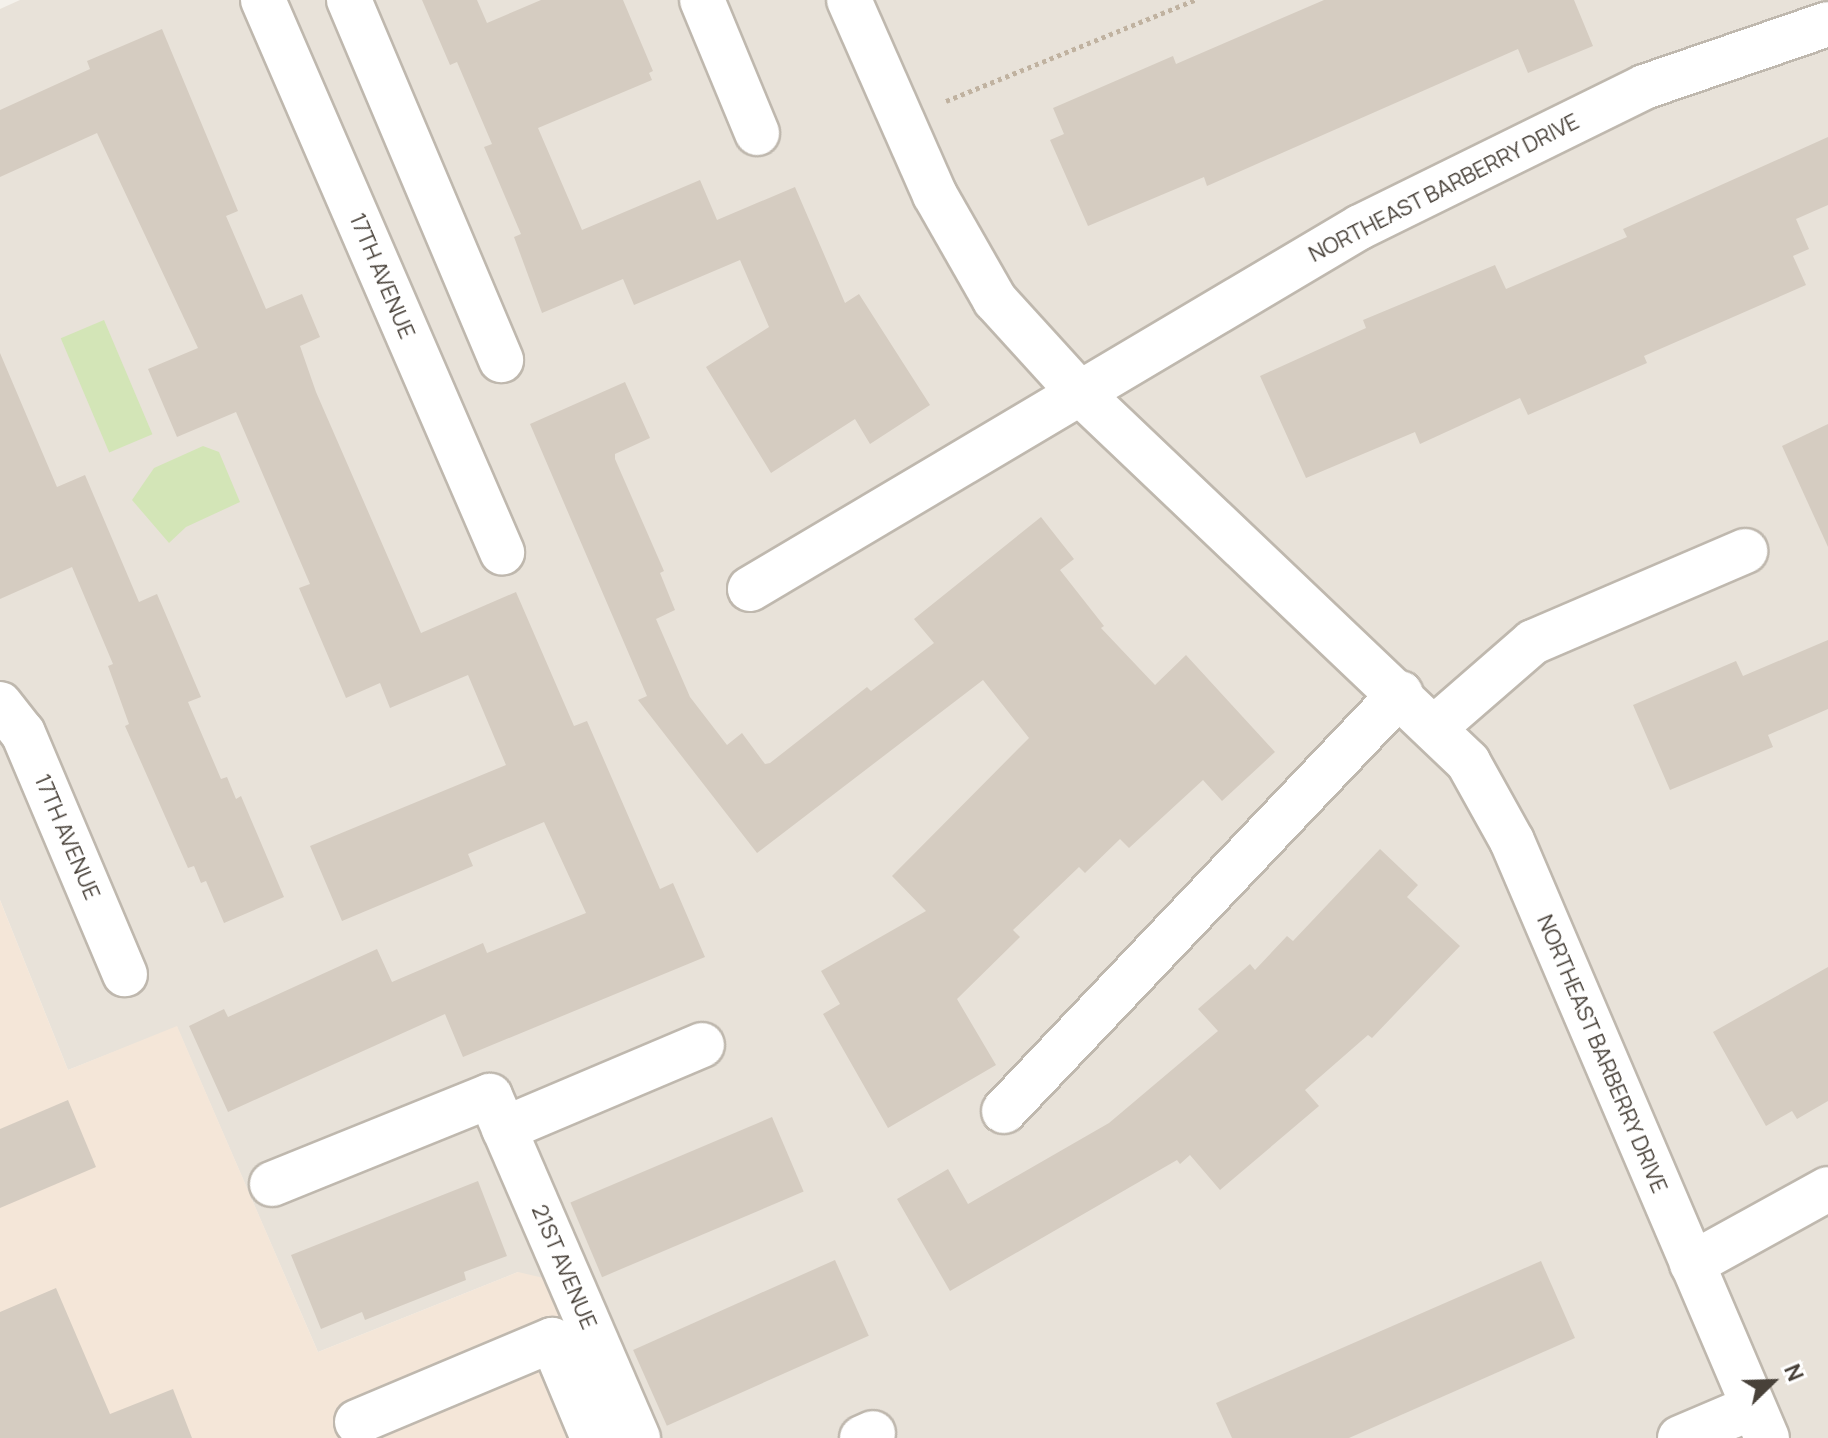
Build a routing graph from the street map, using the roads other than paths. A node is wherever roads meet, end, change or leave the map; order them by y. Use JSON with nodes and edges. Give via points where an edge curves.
{"nodes":[{"id":1,"x":263,"y":0,"type":"edge"},
{"id":2,"x":349,"y":0,"type":"edge"},
{"id":3,"x":702,"y":0,"type":"edge"},
{"id":4,"x":849,"y":0,"type":"edge"},
{"id":5,"x":1828,"y":24,"type":"edge"},
{"id":6,"x":757,"y":133,"type":"dead end"},
{"id":7,"x":501,"y":360,"type":"dead end"},
{"id":8,"x":1077,"y":390,"type":"junction"},
{"id":9,"x":1745,"y":551,"type":"dead end"},
{"id":10,"x":502,"y":552,"type":"dead end"},
{"id":11,"x":750,"y":589,"type":"dead end"},
{"id":12,"x":1401,"y":693,"type":"junction"},
{"id":13,"x":0,"y":704,"type":"edge"},
{"id":14,"x":1434,"y":728,"type":"junction"},
{"id":15,"x":125,"y":974,"type":"dead end"},
{"id":16,"x":702,"y":1045,"type":"dead end"},
{"id":17,"x":1004,"y":1111,"type":"dead end"},
{"id":18,"x":497,"y":1112,"type":"junction"},
{"id":19,"x":272,"y":1184,"type":"dead end"},
{"id":20,"x":1828,"y":1189,"type":"edge"},
{"id":21,"x":1692,"y":1264,"type":"junction"},
{"id":22,"x":357,"y":1422,"type":"dead end"},
{"id":23,"x":1760,"y":1422,"type":"edge"},
{"id":24,"x":593,"y":1438,"type":"edge"},
{"id":25,"x":638,"y":1438,"type":"edge"},
{"id":26,"x":1680,"y":1438,"type":"edge"}],
"edges":[{"from":1,"to":10,"type":"street","name":"17TH AVENUE"},
{"from":2,"to":7,"type":"street"},
{"from":3,"to":6,"type":"street"},
{"from":4,"to":8,"type":"street","name":"NORTHEAST BARBERRY DRIVE","via":[[935,195],[995,300]]},
{"from":5,"to":8,"type":"street","name":"NORTHEAST BARBERRY DRIVE","via":[[1644,87],[1360,227]]},
{"from":8,"to":11,"type":"street","name":"NORTHEAST BARBERRY DRIVE"},
{"from":8,"to":12,"type":"street","name":"NORTHEAST BARBERRY DRIVE"},
{"from":9,"to":14,"type":"street","via":[[1533,642]]},
{"from":12,"to":14,"type":"street","name":"NORTHEAST BARBERRY DRIVE"},
{"from":12,"to":17,"type":"street"},
{"from":13,"to":15,"type":"street","name":"17TH AVENUE","via":[[23,733]]},
{"from":14,"to":21,"type":"street","name":"NORTHEAST BARBERRY DRIVE","via":[[1468,762],[1512,841]]},
{"from":16,"to":18,"type":"street"},
{"from":18,"to":19,"type":"street"},
{"from":18,"to":25,"type":"street","name":"21ST AVENUE"},
{"from":20,"to":21,"type":"street"},
{"from":21,"to":23,"type":"street","name":"NORTHEAST BARBERRY DRIVE"},
{"from":22,"to":24,"type":"street","via":[[552,1340]]},
{"from":23,"to":26,"type":"street"}]}
